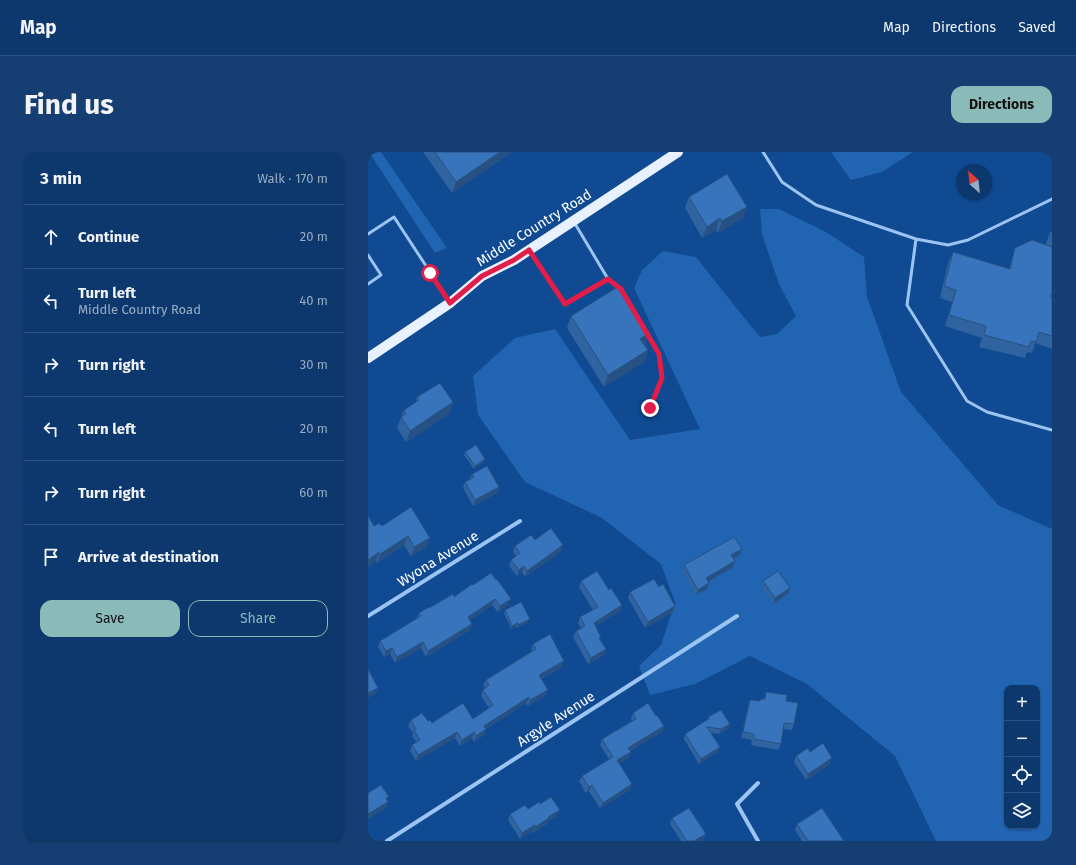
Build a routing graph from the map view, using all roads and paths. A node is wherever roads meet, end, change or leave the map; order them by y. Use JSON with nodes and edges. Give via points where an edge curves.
{"nodes":[{"id":1,"x":678,"y":152,"type":"edge"},
{"id":2,"x":763,"y":152,"type":"edge"},
{"id":3,"x":1052,"y":199,"type":"edge"},
{"id":4,"x":573,"y":221,"type":"junction"},
{"id":5,"x":368,"y":234,"type":"edge"},
{"id":6,"x":916,"y":239,"type":"junction"},
{"id":7,"x":529,"y":250,"type":"junction"},
{"id":8,"x":368,"y":256,"type":"edge"},
{"id":9,"x":608,"y":279,"type":"junction"},
{"id":10,"x":368,"y":284,"type":"edge"},
{"id":11,"x":450,"y":303,"type":"junction"},
{"id":12,"x":633,"y":309,"type":"edge"},
{"id":13,"x":644,"y":328,"type":"edge"},
{"id":14,"x":368,"y":358,"type":"edge"},
{"id":15,"x":650,"y":408,"type":"dead end"},
{"id":16,"x":1052,"y":430,"type":"edge"},
{"id":17,"x":520,"y":521,"type":"dead end"},
{"id":18,"x":368,"y":616,"type":"edge"},
{"id":19,"x":737,"y":616,"type":"dead end"},
{"id":20,"x":758,"y":783,"type":"dead end"},
{"id":21,"x":387,"y":841,"type":"edge"},
{"id":22,"x":758,"y":841,"type":"edge"}],
"edges":[{"from":1,"to":4,"type":"main road","name":"Middle Country Road"},
{"from":2,"to":6,"type":"lane","via":[[782,182],[816,205]]},
{"from":3,"to":6,"type":"lane","via":[[968,240],[948,245]]},
{"from":4,"to":7,"type":"main road","name":"Middle Country Road"},
{"from":4,"to":9,"type":"lane"},
{"from":5,"to":11,"type":"lane","via":[[394,216]]},
{"from":6,"to":16,"type":"lane","via":[[907,305],[967,401],[987,412]]},
{"from":7,"to":9,"type":"lane","via":[[565,304]]},
{"from":7,"to":11,"type":"main road","name":"Middle Country Road","via":[[482,276]]},
{"from":8,"to":10,"type":"lane","via":[[381,275]]},
{"from":9,"to":12,"type":"lane","via":[[621,289]]},
{"from":11,"to":14,"type":"main road","name":"Middle Country Road"},
{"from":13,"to":15,"type":"lane","via":[[659,354],[662,378]]},
{"from":17,"to":18,"type":"street","name":"Wyona Avenue"},
{"from":19,"to":21,"type":"street","name":"Argyle Avenue"},
{"from":20,"to":22,"type":"street","via":[[737,804]]}]}
